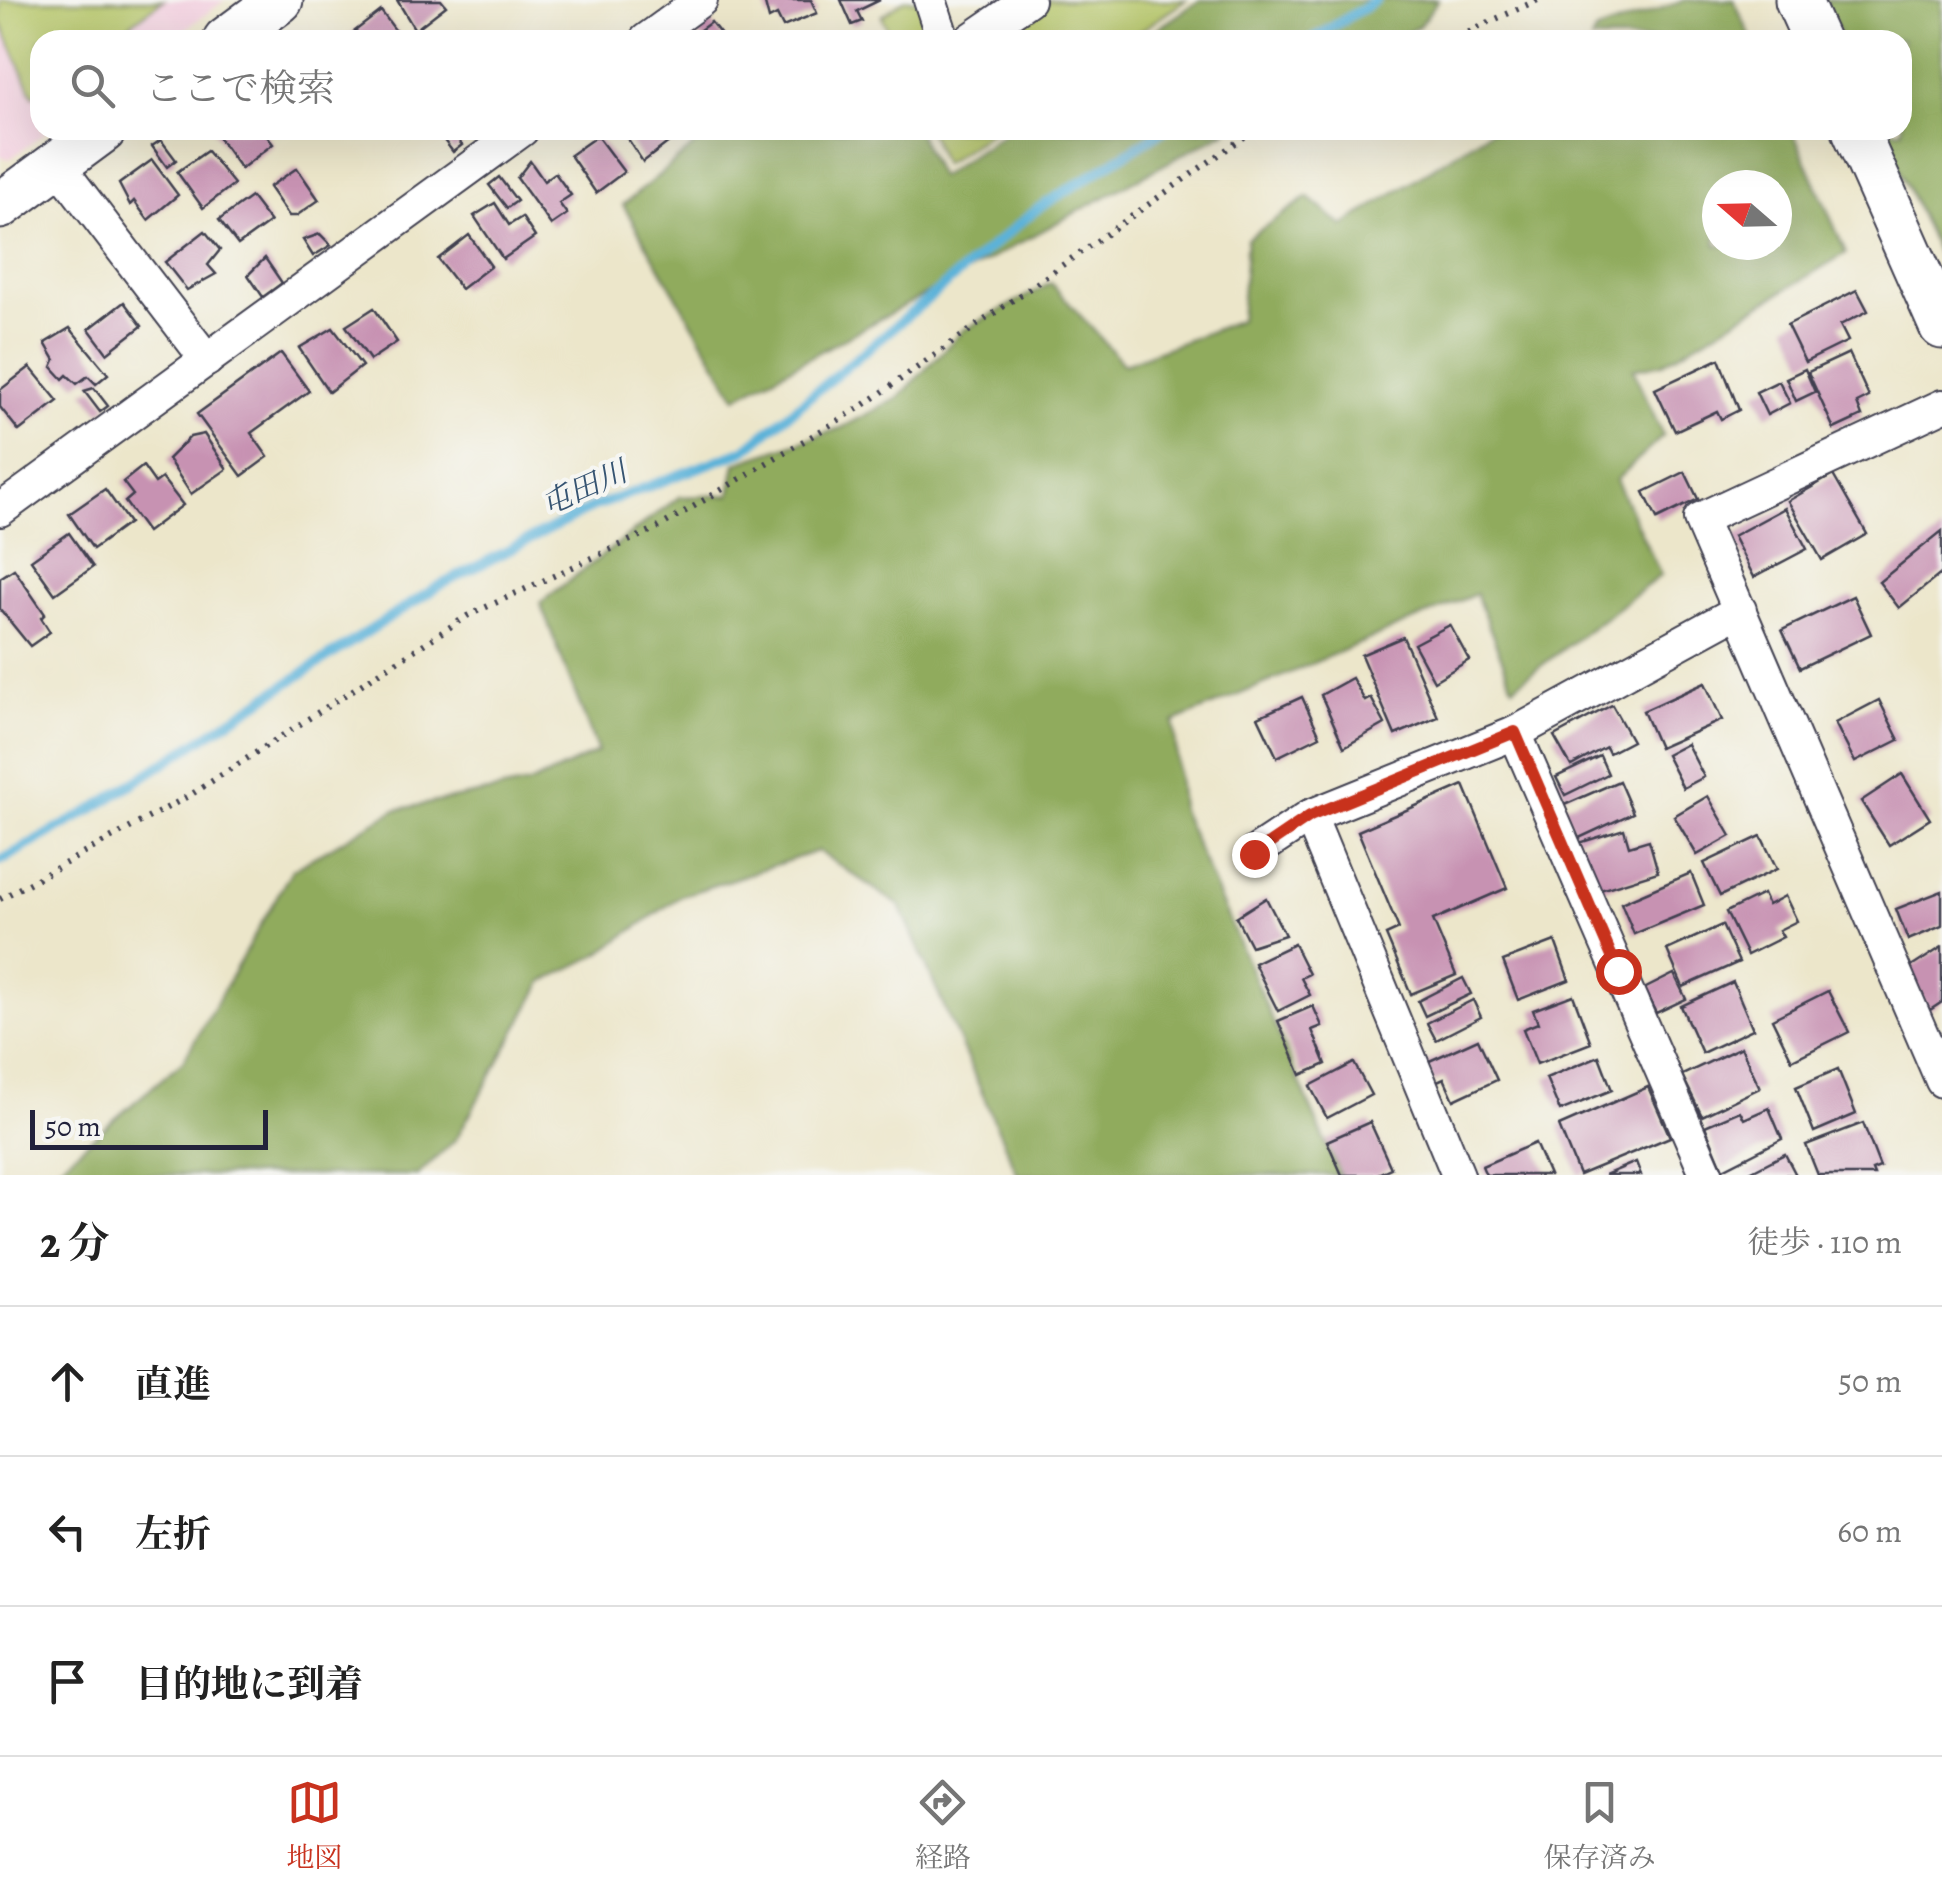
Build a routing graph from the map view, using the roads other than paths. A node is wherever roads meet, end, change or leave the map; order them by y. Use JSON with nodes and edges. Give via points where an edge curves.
{"nodes":[{"id":1,"x":280,"y":0,"type":"edge"},
{"id":2,"x":700,"y":0,"type":"edge"},
{"id":3,"x":930,"y":0,"type":"edge"},
{"id":4,"x":1028,"y":0,"type":"edge"},
{"id":5,"x":1798,"y":0,"type":"edge"},
{"id":6,"x":240,"y":30,"type":"edge"},
{"id":7,"x":660,"y":30,"type":"edge"},
{"id":8,"x":940,"y":30,"type":"edge"},
{"id":9,"x":984,"y":30,"type":"edge"},
{"id":10,"x":1812,"y":30,"type":"edge"},
{"id":11,"x":89,"y":140,"type":"edge"},
{"id":12,"x":508,"y":140,"type":"edge"},
{"id":13,"x":1860,"y":140,"type":"edge"},
{"id":14,"x":57,"y":164,"type":"junction"},
{"id":15,"x":0,"y":206,"type":"edge"},
{"id":16,"x":1942,"y":326,"type":"edge"},
{"id":17,"x":207,"y":360,"type":"junction"},
{"id":18,"x":1942,"y":406,"type":"edge"},
{"id":19,"x":0,"y":510,"type":"edge"},
{"id":20,"x":1740,"y":610,"type":"junction"},
{"id":21,"x":1515,"y":732,"type":"junction"},
{"id":22,"x":1310,"y":816,"type":"junction"},
{"id":23,"x":1254,"y":854,"type":"dead end"},
{"id":24,"x":1942,"y":1081,"type":"edge"},
{"id":25,"x":1458,"y":1175,"type":"edge"},
{"id":26,"x":1706,"y":1175,"type":"edge"}],
"edges":[{"from":1,"to":6,"type":"street"},
{"from":2,"to":7,"type":"street"},
{"from":3,"to":8,"type":"street"},
{"from":4,"to":9,"type":"street"},
{"from":5,"to":10,"type":"street"},
{"from":11,"to":14,"type":"street"},
{"from":12,"to":17,"type":"street"},
{"from":13,"to":16,"type":"street"},
{"from":14,"to":15,"type":"street"},
{"from":14,"to":17,"type":"street"},
{"from":17,"to":19,"type":"street"},
{"from":18,"to":20,"type":"street","via":[[1700,520]]},
{"from":20,"to":21,"type":"street"},
{"from":20,"to":24,"type":"street"},
{"from":21,"to":22,"type":"street"},
{"from":21,"to":26,"type":"street"},
{"from":22,"to":23,"type":"street"},
{"from":22,"to":25,"type":"street"}]}
